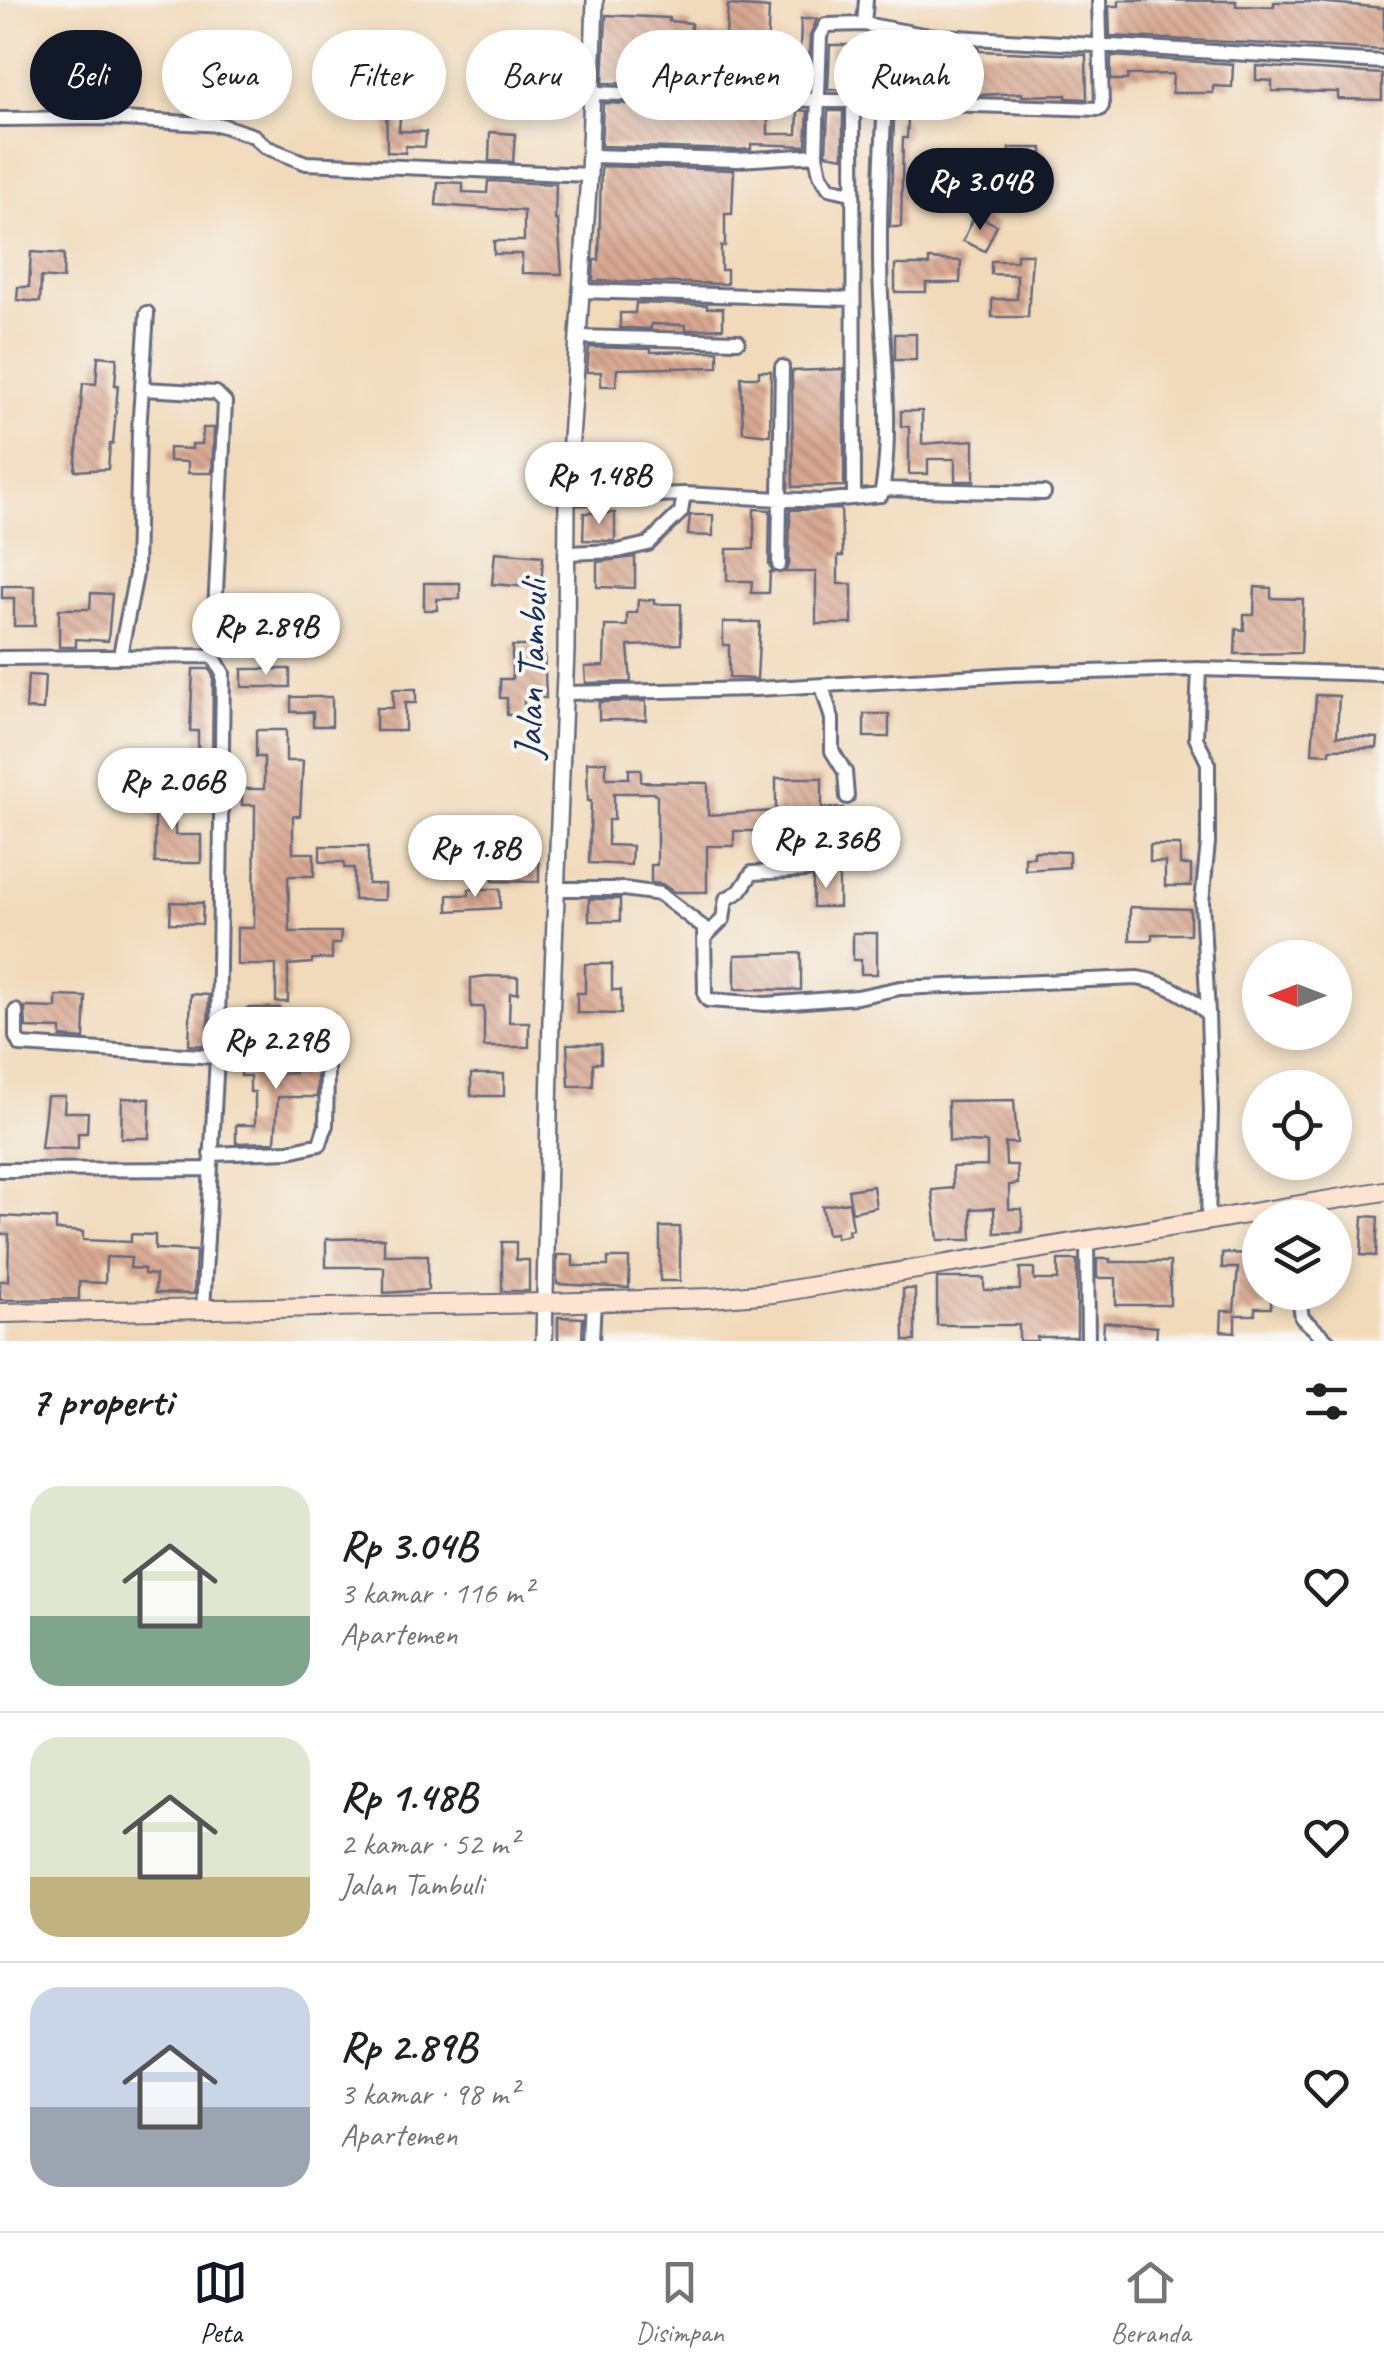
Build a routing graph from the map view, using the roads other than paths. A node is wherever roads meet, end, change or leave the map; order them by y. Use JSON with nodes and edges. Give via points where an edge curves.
{"nodes":[{"id":1,"x":595,"y":0,"type":"edge"},
{"id":2,"x":866,"y":0,"type":"edge"},
{"id":3,"x":1099,"y":0,"type":"edge"},
{"id":4,"x":864,"y":24,"type":"junction"},
{"id":5,"x":594,"y":30,"type":"edge"},
{"id":6,"x":1100,"y":46,"type":"junction"},
{"id":7,"x":1384,"y":62,"type":"edge"},
{"id":8,"x":596,"y":93,"type":"edge"},
{"id":9,"x":817,"y":100,"type":"junction"},
{"id":10,"x":834,"y":101,"type":"edge"},
{"id":11,"x":984,"y":106,"type":"edge"},
{"id":12,"x":0,"y":118,"type":"edge"},
{"id":13,"x":591,"y":120,"type":"edge"},
{"id":14,"x":853,"y":120,"type":"edge"},
{"id":15,"x":884,"y":120,"type":"edge"},
{"id":16,"x":816,"y":155,"type":"junction"},
{"id":17,"x":590,"y":156,"type":"junction"},
{"id":18,"x":588,"y":176,"type":"junction"},
{"id":19,"x":852,"y":193,"type":"junction"},
{"id":20,"x":580,"y":290,"type":"junction"},
{"id":21,"x":851,"y":299,"type":"junction"},
{"id":22,"x":147,"y":312,"type":"dead end"},
{"id":23,"x":577,"y":337,"type":"junction"},
{"id":24,"x":738,"y":341,"type":"dead end"},
{"id":25,"x":782,"y":367,"type":"dead end"},
{"id":26,"x":144,"y":389,"type":"junction"},
{"id":27,"x":882,"y":489,"type":"junction"},
{"id":28,"x":1044,"y":493,"type":"dead end"},
{"id":29,"x":684,"y":494,"type":"junction"},
{"id":30,"x":854,"y":497,"type":"junction"},
{"id":31,"x":567,"y":498,"type":"junction"},
{"id":32,"x":778,"y":498,"type":"junction"},
{"id":33,"x":566,"y":552,"type":"junction"},
{"id":34,"x":779,"y":565,"type":"dead end"},
{"id":35,"x":120,"y":655,"type":"junction"},
{"id":36,"x":213,"y":656,"type":"junction"},
{"id":37,"x":0,"y":658,"type":"edge"},
{"id":38,"x":1200,"y":669,"type":"junction"},
{"id":39,"x":1384,"y":674,"type":"edge"},
{"id":40,"x":822,"y":686,"type":"junction"},
{"id":41,"x":564,"y":693,"type":"junction"},
{"id":42,"x":847,"y":797,"type":"dead end"},
{"id":43,"x":806,"y":870,"type":"dead end"},
{"id":44,"x":557,"y":889,"type":"junction"},
{"id":45,"x":706,"y":936,"type":"junction"},
{"id":46,"x":16,"y":1011,"type":"dead end"},
{"id":47,"x":1208,"y":1014,"type":"junction"},
{"id":48,"x":328,"y":1019,"type":"dead end"},
{"id":49,"x":216,"y":1057,"type":"junction"},
{"id":50,"x":210,"y":1154,"type":"junction"},
{"id":51,"x":210,"y":1169,"type":"junction"},
{"id":52,"x":0,"y":1170,"type":"edge"},
{"id":53,"x":1384,"y":1191,"type":"edge"},
{"id":54,"x":1344,"y":1200,"type":"edge"},
{"id":55,"x":1242,"y":1217,"type":"edge"},
{"id":56,"x":1208,"y":1220,"type":"junction"},
{"id":57,"x":1087,"y":1238,"type":"junction"},
{"id":58,"x":594,"y":1300,"type":"junction"},
{"id":59,"x":545,"y":1303,"type":"junction"},
{"id":60,"x":203,"y":1310,"type":"junction"},
{"id":61,"x":1301,"y":1310,"type":"edge"},
{"id":62,"x":0,"y":1313,"type":"edge"},
{"id":63,"x":544,"y":1341,"type":"edge"},
{"id":64,"x":592,"y":1341,"type":"edge"},
{"id":65,"x":1088,"y":1341,"type":"edge"},
{"id":66,"x":1328,"y":1341,"type":"edge"}],
"edges":[{"from":1,"to":5,"type":"street","name":"Jalan Tambuli"},
{"from":2,"to":4,"type":"street"},
{"from":3,"to":6,"type":"street"},
{"from":4,"to":6,"type":"street","via":[[924,35]]},
{"from":4,"to":9,"type":"street","via":[[823,27]]},
{"from":6,"to":7,"type":"street"},
{"from":6,"to":11,"type":"street","via":[[1100,110]]},
{"from":8,"to":9,"type":"street"},
{"from":9,"to":10,"type":"street"},
{"from":9,"to":16,"type":"street"},
{"from":12,"to":18,"type":"street","via":[[221,124],[306,163]]},
{"from":13,"to":17,"type":"street","name":"Jalan Tambuli"},
{"from":14,"to":19,"type":"street"},
{"from":15,"to":27,"type":"street"},
{"from":16,"to":17,"type":"street"},
{"from":16,"to":19,"type":"street","via":[[829,188]]},
{"from":17,"to":18,"type":"street","name":"Jalan Tambuli"},
{"from":18,"to":20,"type":"street","name":"Jalan Tambuli"},
{"from":19,"to":21,"type":"street"},
{"from":20,"to":21,"type":"street"},
{"from":20,"to":23,"type":"street","name":"Jalan Tambuli"},
{"from":21,"to":30,"type":"street"},
{"from":22,"to":26,"type":"street"},
{"from":23,"to":24,"type":"street"},
{"from":23,"to":31,"type":"street","name":"Jalan Tambuli"},
{"from":25,"to":32,"type":"street"},
{"from":26,"to":35,"type":"street","via":[[136,574]]},
{"from":26,"to":36,"type":"street","via":[[216,393],[225,402]]},
{"from":27,"to":28,"type":"street"},
{"from":27,"to":30,"type":"street","via":[[877,497]]},
{"from":29,"to":31,"type":"street"},
{"from":29,"to":32,"type":"street"},
{"from":29,"to":33,"type":"street","via":[[681,512],[648,544]]},
{"from":30,"to":32,"type":"street"},
{"from":31,"to":33,"type":"street","name":"Jalan Tambuli"},
{"from":32,"to":34,"type":"street"},
{"from":33,"to":41,"type":"street","name":"Jalan Tambuli"},
{"from":35,"to":36,"type":"street"},
{"from":35,"to":37,"type":"street"},
{"from":36,"to":49,"type":"street","via":[[225,696]]},
{"from":38,"to":39,"type":"street"},
{"from":38,"to":40,"type":"street"},
{"from":38,"to":47,"type":"street","via":[[1196,738],[1208,763],[1202,902]]},
{"from":40,"to":41,"type":"street"},
{"from":40,"to":42,"type":"street"},
{"from":41,"to":44,"type":"street","name":"Jalan Tambuli"},
{"from":43,"to":45,"type":"street","via":[[752,874],[726,899],[720,926]]},
{"from":44,"to":45,"type":"street","via":[[660,894]]},
{"from":44,"to":59,"type":"street","name":"Jalan Tambuli"},
{"from":45,"to":47,"type":"street","via":[[705,995],[713,1000],[777,1004],[900,988],[1137,978],[1190,996]]},
{"from":46,"to":49,"type":"street","via":[[20,1046]]},
{"from":47,"to":56,"type":"street"},
{"from":48,"to":50,"type":"street","via":[[320,1144]]},
{"from":49,"to":50,"type":"street"},
{"from":50,"to":51,"type":"street"},
{"from":51,"to":52,"type":"street"},
{"from":51,"to":60,"type":"street"},
{"from":53,"to":54,"type":"main road"},
{"from":55,"to":56,"type":"main road"},
{"from":56,"to":57,"type":"main road"},
{"from":57,"to":58,"type":"main road","via":[[773,1293]]},
{"from":57,"to":65,"type":"street"},
{"from":58,"to":59,"type":"main road"},
{"from":58,"to":64,"type":"street"},
{"from":59,"to":60,"type":"main road"},
{"from":59,"to":63,"type":"street","name":"Jalan Tambuli"},
{"from":60,"to":62,"type":"main road"},
{"from":61,"to":66,"type":"street"}]}
